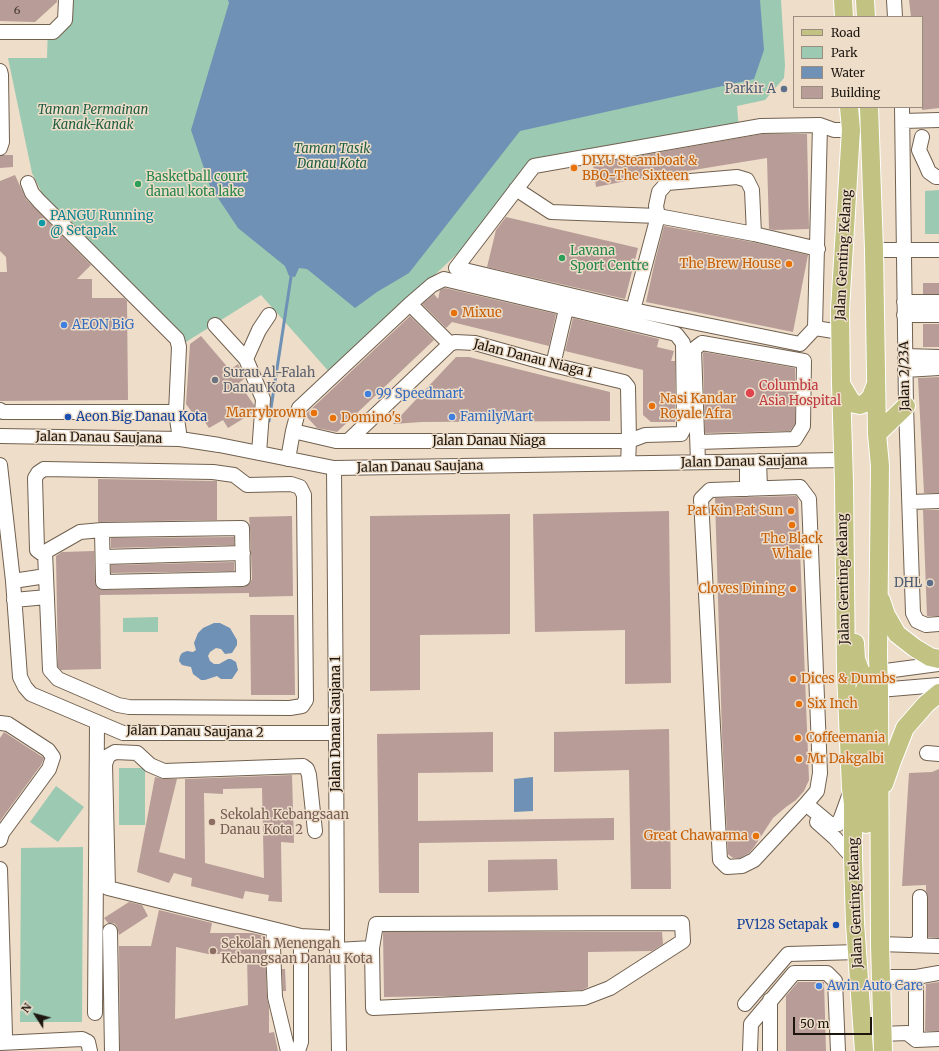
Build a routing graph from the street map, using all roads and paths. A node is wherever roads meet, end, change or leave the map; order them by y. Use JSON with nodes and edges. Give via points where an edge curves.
{"nodes":[{"id":1,"x":66,"y":0,"type":"edge"},
{"id":2,"x":843,"y":0,"type":"edge"},
{"id":3,"x":865,"y":0,"type":"edge"},
{"id":4,"x":894,"y":0,"type":"edge"},
{"id":5,"x":844,"y":16,"type":"edge"},
{"id":6,"x":866,"y":16,"type":"edge"},
{"id":7,"x":895,"y":16,"type":"edge"},
{"id":8,"x":0,"y":32,"type":"edge"},
{"id":9,"x":0,"y":71,"type":"edge"},
{"id":10,"x":1,"y":86,"type":"edge"},
{"id":11,"x":850,"y":108,"type":"edge"},
{"id":12,"x":869,"y":108,"type":"edge"},
{"id":13,"x":902,"y":114,"type":"edge"},
{"id":14,"x":939,"y":120,"type":"edge"},
{"id":15,"x":820,"y":125,"type":"junction"},
{"id":16,"x":850,"y":130,"type":"junction"},
{"id":17,"x":922,"y":137,"type":"dead end"},
{"id":18,"x":0,"y":148,"type":"edge"},
{"id":19,"x":939,"y":177,"type":"edge"},
{"id":20,"x":28,"y":183,"type":"dead end"},
{"id":21,"x":516,"y":189,"type":"junction"},
{"id":22,"x":658,"y":216,"type":"junction"},
{"id":23,"x":754,"y":234,"type":"junction"},
{"id":24,"x":818,"y":249,"type":"junction"},
{"id":25,"x":874,"y":250,"type":"junction"},
{"id":26,"x":904,"y":250,"type":"junction"},
{"id":27,"x":939,"y":250,"type":"edge"},
{"id":28,"x":939,"y":302,"type":"edge"},
{"id":29,"x":410,"y":304,"type":"junction"},
{"id":30,"x":566,"y":309,"type":"junction"},
{"id":31,"x":904,"y":309,"type":"junction"},
{"id":32,"x":633,"y":310,"type":"junction"},
{"id":33,"x":269,"y":315,"type":"dead end"},
{"id":34,"x":939,"y":315,"type":"edge"},
{"id":35,"x":215,"y":325,"type":"dead end"},
{"id":36,"x":815,"y":328,"type":"junction"},
{"id":37,"x":840,"y":332,"type":"junction"},
{"id":38,"x":450,"y":344,"type":"junction"},
{"id":39,"x":939,"y":357,"type":"edge"},
{"id":40,"x":246,"y":359,"type":"junction"},
{"id":41,"x":905,"y":363,"type":"junction"},
{"id":42,"x":553,"y":365,"type":"junction"},
{"id":43,"x":939,"y":368,"type":"edge"},
{"id":44,"x":841,"y":384,"type":"junction"},
{"id":45,"x":876,"y":384,"type":"junction"},
{"id":46,"x":906,"y":406,"type":"junction"},
{"id":47,"x":0,"y":410,"type":"edge"},
{"id":48,"x":176,"y":412,"type":"junction"},
{"id":49,"x":293,"y":431,"type":"junction"},
{"id":50,"x":878,"y":434,"type":"junction"},
{"id":51,"x":0,"y":436,"type":"edge"},
{"id":52,"x":180,"y":439,"type":"junction"},
{"id":53,"x":348,"y":441,"type":"junction"},
{"id":54,"x":629,"y":441,"type":"junction"},
{"id":55,"x":705,"y":442,"type":"junction"},
{"id":56,"x":842,"y":442,"type":"junction"},
{"id":57,"x":259,"y":453,"type":"junction"},
{"id":58,"x":288,"y":459,"type":"junction"},
{"id":59,"x":842,"y":460,"type":"junction"},
{"id":60,"x":705,"y":462,"type":"junction"},
{"id":61,"x":753,"y":462,"type":"junction"},
{"id":62,"x":628,"y":463,"type":"junction"},
{"id":63,"x":0,"y":465,"type":"edge"},
{"id":64,"x":334,"y":468,"type":"junction"},
{"id":65,"x":754,"y":488,"type":"junction"},
{"id":66,"x":939,"y":500,"type":"edge"},
{"id":67,"x":910,"y":502,"type":"junction"},
{"id":68,"x":102,"y":530,"type":"junction"},
{"id":69,"x":45,"y":552,"type":"junction"},
{"id":70,"x":242,"y":553,"type":"junction"},
{"id":71,"x":103,"y":557,"type":"junction"},
{"id":72,"x":46,"y":576,"type":"junction"},
{"id":73,"x":12,"y":581,"type":"junction"},
{"id":74,"x":878,"y":592,"type":"junction"},
{"id":75,"x":47,"y":597,"type":"junction"},
{"id":76,"x":14,"y":600,"type":"junction"},
{"id":77,"x":939,"y":624,"type":"edge"},
{"id":78,"x":939,"y":659,"type":"edge"},
{"id":79,"x":939,"y":664,"type":"edge"},
{"id":80,"x":875,"y":682,"type":"junction"},
{"id":81,"x":939,"y":684,"type":"edge"},
{"id":82,"x":939,"y":693,"type":"edge"},
{"id":83,"x":97,"y":722,"type":"junction"},
{"id":84,"x":0,"y":723,"type":"edge"},
{"id":85,"x":336,"y":733,"type":"junction"},
{"id":86,"x":851,"y":788,"type":"junction"},
{"id":87,"x":879,"y":805,"type":"junction"},
{"id":88,"x":804,"y":807,"type":"junction"},
{"id":89,"x":314,"y":831,"type":"dead end"},
{"id":90,"x":0,"y":840,"type":"edge"},
{"id":91,"x":853,"y":858,"type":"junction"},
{"id":92,"x":0,"y":869,"type":"edge"},
{"id":93,"x":920,"y":897,"type":"dead end"},
{"id":94,"x":855,"y":905,"type":"junction"},
{"id":95,"x":274,"y":930,"type":"junction"},
{"id":96,"x":105,"y":936,"type":"junction"},
{"id":97,"x":301,"y":936,"type":"junction"},
{"id":98,"x":337,"y":944,"type":"junction"},
{"id":99,"x":880,"y":944,"type":"junction"},
{"id":100,"x":914,"y":945,"type":"junction"},
{"id":101,"x":939,"y":946,"type":"edge"},
{"id":102,"x":372,"y":948,"type":"junction"},
{"id":103,"x":858,"y":952,"type":"junction"},
{"id":104,"x":939,"y":974,"type":"edge"},
{"id":105,"x":880,"y":977,"type":"junction"},
{"id":106,"x":916,"y":977,"type":"junction"},
{"id":107,"x":768,"y":1004,"type":"junction"},
{"id":108,"x":95,"y":1012,"type":"dead end"},
{"id":109,"x":0,"y":1035,"type":"edge"},
{"id":110,"x":939,"y":1039,"type":"edge"},
{"id":111,"x":916,"y":1040,"type":"junction"},
{"id":112,"x":882,"y":1042,"type":"edge"},
{"id":113,"x":0,"y":1043,"type":"edge"},
{"id":114,"x":90,"y":1051,"type":"edge"},
{"id":115,"x":112,"y":1051,"type":"edge"},
{"id":116,"x":288,"y":1051,"type":"edge"},
{"id":117,"x":298,"y":1051,"type":"edge"},
{"id":118,"x":339,"y":1051,"type":"edge"},
{"id":119,"x":750,"y":1051,"type":"edge"},
{"id":120,"x":770,"y":1051,"type":"edge"},
{"id":121,"x":838,"y":1051,"type":"edge"},
{"id":122,"x":864,"y":1051,"type":"edge"}],
"edges":[{"from":1,"to":8,"type":"street","via":[[65,20],[53,32]]},
{"from":2,"to":5,"type":"main road"},
{"from":3,"to":6,"type":"main road"},
{"from":4,"to":7,"type":"street"},
{"from":9,"to":10,"type":"street"},
{"from":10,"to":18,"type":"street"},
{"from":11,"to":16,"type":"main road","name":"Jalan Genting Kelang"},
{"from":12,"to":25,"type":"main road","name":"Jalan Genting Kelang"},
{"from":13,"to":14,"type":"street"},
{"from":13,"to":26,"type":"street","name":"Jalan 2/23A"},
{"from":15,"to":16,"type":"street","via":[[834,130]]},
{"from":15,"to":21,"type":"street","via":[[761,126],[534,166]]},
{"from":15,"to":24,"type":"street"},
{"from":16,"to":37,"type":"main road","name":"Jalan Genting Kelang"},
{"from":17,"to":19,"type":"street","via":[[919,150],[930,172]]},
{"from":20,"to":48,"type":"street","via":[[39,201],[177,339],[179,347]]},
{"from":21,"to":22,"type":"street","via":[[551,212]]},
{"from":21,"to":32,"type":"street","via":[[456,268]]},
{"from":22,"to":23,"type":"street"},
{"from":22,"to":23,"type":"street","via":[[656,206],[659,192],[667,183],[736,176],[747,180],[752,190]]},
{"from":22,"to":32,"type":"street"},
{"from":23,"to":24,"type":"street"},
{"from":24,"to":36,"type":"street"},
{"from":25,"to":26,"type":"street"},
{"from":25,"to":45,"type":"main road","name":"Jalan Genting Kelang"},
{"from":26,"to":27,"type":"street"},
{"from":26,"to":31,"type":"street","name":"Jalan 2/23A"},
{"from":28,"to":31,"type":"street"},
{"from":29,"to":30,"type":"street","via":[[432,285],[444,279]]},
{"from":29,"to":38,"type":"street"},
{"from":29,"to":49,"type":"street","via":[[299,408]]},
{"from":30,"to":42,"type":"street"},
{"from":30,"to":54,"type":"street","name":"Jalan Danau Niaga","via":[[676,334],[683,344],[684,428],[681,434],[645,435]]},
{"from":31,"to":34,"type":"street"},
{"from":31,"to":41,"type":"street","name":"Jalan 2/23A"},
{"from":32,"to":36,"type":"street","via":[[800,344]]},
{"from":33,"to":40,"type":"street"},
{"from":35,"to":40,"type":"street"},
{"from":36,"to":37,"type":"street"},
{"from":37,"to":44,"type":"main road","name":"Jalan Genting Kelang"},
{"from":38,"to":42,"type":"street","name":"Jalan Danau Niaga 1","via":[[475,343]]},
{"from":38,"to":53,"type":"street"},
{"from":39,"to":41,"type":"street"},
{"from":40,"to":57,"type":"street","via":[[263,399]]},
{"from":41,"to":43,"type":"street"},
{"from":41,"to":46,"type":"street","name":"Jalan 2/23A"},
{"from":42,"to":54,"type":"street","name":"Jalan Danau Niaga 1","via":[[624,382],[628,387]]},
{"from":44,"to":45,"type":"main road","via":[[851,401],[860,405],[871,397]]},
{"from":44,"to":56,"type":"main road","name":"Jalan Genting Kelang"},
{"from":45,"to":50,"type":"main road","name":"Jalan Genting Kelang"},
{"from":46,"to":50,"type":"main road"},
{"from":46,"to":67,"type":"street","name":"Jalan 2/23A"},
{"from":47,"to":48,"type":"street"},
{"from":48,"to":52,"type":"street"},
{"from":49,"to":53,"type":"street","name":"Jalan Danau Niaga","via":[[336,441]]},
{"from":49,"to":58,"type":"street"},
{"from":50,"to":74,"type":"main road","name":"Jalan Genting Kelang"},
{"from":51,"to":52,"type":"street","name":"Jalan Danau Saujana"},
{"from":52,"to":57,"type":"street","name":"Jalan Danau Saujana"},
{"from":53,"to":54,"type":"street","name":"Jalan Danau Niaga"},
{"from":54,"to":62,"type":"street","name":"Jalan Danau Niaga 1"},
{"from":55,"to":55,"type":"street","via":[[694,349],[702,343],[804,361],[803,426],[795,439]]},
{"from":55,"to":60,"type":"street"},
{"from":56,"to":59,"type":"main road","name":"Jalan Genting Kelang"},
{"from":56,"to":80,"type":"main road","via":[[852,469],[855,652],[858,666]]},
{"from":57,"to":58,"type":"street","name":"Jalan Danau Saujana"},
{"from":58,"to":64,"type":"street","name":"Jalan Danau Saujana"},
{"from":59,"to":61,"type":"street","name":"Jalan Danau Saujana"},
{"from":59,"to":86,"type":"main road","name":"Jalan Genting Kelang"},
{"from":60,"to":61,"type":"street","name":"Jalan Danau Saujana"},
{"from":60,"to":62,"type":"street","name":"Jalan Danau Saujana"},
{"from":61,"to":65,"type":"street"},
{"from":62,"to":64,"type":"street","name":"Jalan Danau Saujana"},
{"from":63,"to":73,"type":"street","name":"Jalan Danau Saujana 2"},
{"from":64,"to":85,"type":"street","name":"Jalan Danau Saujana 1"},
{"from":65,"to":88,"type":"street","via":[[800,487],[809,498],[820,773],[817,791]]},
{"from":65,"to":88,"type":"street","via":[[710,490],[701,499],[720,860],[727,867],[742,866],[754,860]]},
{"from":66,"to":67,"type":"street"},
{"from":67,"to":77,"type":"street","name":"Jalan 2/23A","via":[[913,613],[917,621]]},
{"from":68,"to":69,"type":"street","via":[[80,532]]},
{"from":68,"to":70,"type":"street","via":[[242,528]]},
{"from":68,"to":71,"type":"street"},
{"from":69,"to":72,"type":"street"},
{"from":69,"to":75,"type":"street","via":[[37,550],[35,478],[44,469],[213,472],[234,476],[247,485],[292,484],[300,487],[304,495],[306,700],[302,706],[290,708],[118,705],[58,679],[50,670]]},
{"from":70,"to":71,"type":"street"},
{"from":70,"to":71,"type":"street","via":[[243,579],[103,582]]},
{"from":72,"to":73,"type":"street"},
{"from":72,"to":75,"type":"street"},
{"from":73,"to":76,"type":"street","name":"Jalan Danau Saujana 2"},
{"from":74,"to":78,"type":"main road","via":[[886,615],[897,634],[930,657]]},
{"from":74,"to":80,"type":"main road","name":"Jalan Genting Kelang"},
{"from":75,"to":76,"type":"street"},
{"from":76,"to":83,"type":"street","name":"Jalan Danau Saujana 2","via":[[20,676],[25,687],[31,694]]},
{"from":79,"to":80,"type":"street"},
{"from":80,"to":81,"type":"street"},
{"from":80,"to":87,"type":"main road","name":"Jalan Genting Kelang"},
{"from":80,"to":94,"type":"main road","via":[[863,694],[865,863],[863,887]]},
{"from":82,"to":87,"type":"main road","via":[[906,728],[892,761]]},
{"from":83,"to":85,"type":"street","name":"Jalan Danau Saujana 2","via":[[123,733]]},
{"from":83,"to":96,"type":"street"},
{"from":84,"to":90,"type":"street","via":[[8,724],[48,750],[54,757],[49,769],[2,833]]},
{"from":85,"to":98,"type":"street","name":"Jalan Danau Saujana 1"},
{"from":86,"to":88,"type":"street","via":[[838,824],[830,824]]},
{"from":86,"to":91,"type":"main road","name":"Jalan Genting Kelang","via":[[854,804]]},
{"from":87,"to":99,"type":"main road","name":"Jalan Genting Kelang"},
{"from":88,"to":91,"type":"street"},
{"from":89,"to":95,"type":"street","via":[[309,775],[303,766],[164,771],[150,765],[137,753],[115,752],[108,756],[105,764],[108,888]]},
{"from":91,"to":94,"type":"main road","name":"Jalan Genting Kelang"},
{"from":92,"to":109,"type":"street","via":[[5,1035]]},
{"from":93,"to":100,"type":"street","via":[[920,940]]},
{"from":94,"to":103,"type":"main road","name":"Jalan Genting Kelang"},
{"from":95,"to":97,"type":"street"},
{"from":95,"to":116,"type":"street","via":[[275,997]]},
{"from":96,"to":108,"type":"street"},
{"from":96,"to":115,"type":"street"},
{"from":97,"to":98,"type":"street"},
{"from":97,"to":117,"type":"street","via":[[301,1042]]},
{"from":98,"to":102,"type":"street"},
{"from":98,"to":118,"type":"street","name":"Jalan Danau Saujana 1"},
{"from":99,"to":100,"type":"street"},
{"from":99,"to":105,"type":"main road","name":"Jalan Genting Kelang"},
{"from":100,"to":101,"type":"street"},
{"from":102,"to":102,"type":"street","via":[[376,924],[682,923],[683,941],[610,988],[584,998],[373,1008]]},
{"from":103,"to":107,"type":"street","via":[[788,954],[748,1000]]},
{"from":103,"to":122,"type":"main road","name":"Jalan Genting Kelang"},
{"from":104,"to":106,"type":"street"},
{"from":105,"to":106,"type":"street"},
{"from":105,"to":112,"type":"main road","name":"Jalan Genting Kelang"},
{"from":106,"to":111,"type":"street"},
{"from":107,"to":119,"type":"street","via":[[751,1024]]},
{"from":107,"to":120,"type":"street"},
{"from":107,"to":121,"type":"street","via":[[794,973],[827,973],[835,981]]},
{"from":110,"to":111,"type":"street"},
{"from":111,"to":112,"type":"street","via":[[907,1033]]},
{"from":113,"to":114,"type":"street","via":[[82,1040],[88,1042]]}]}
